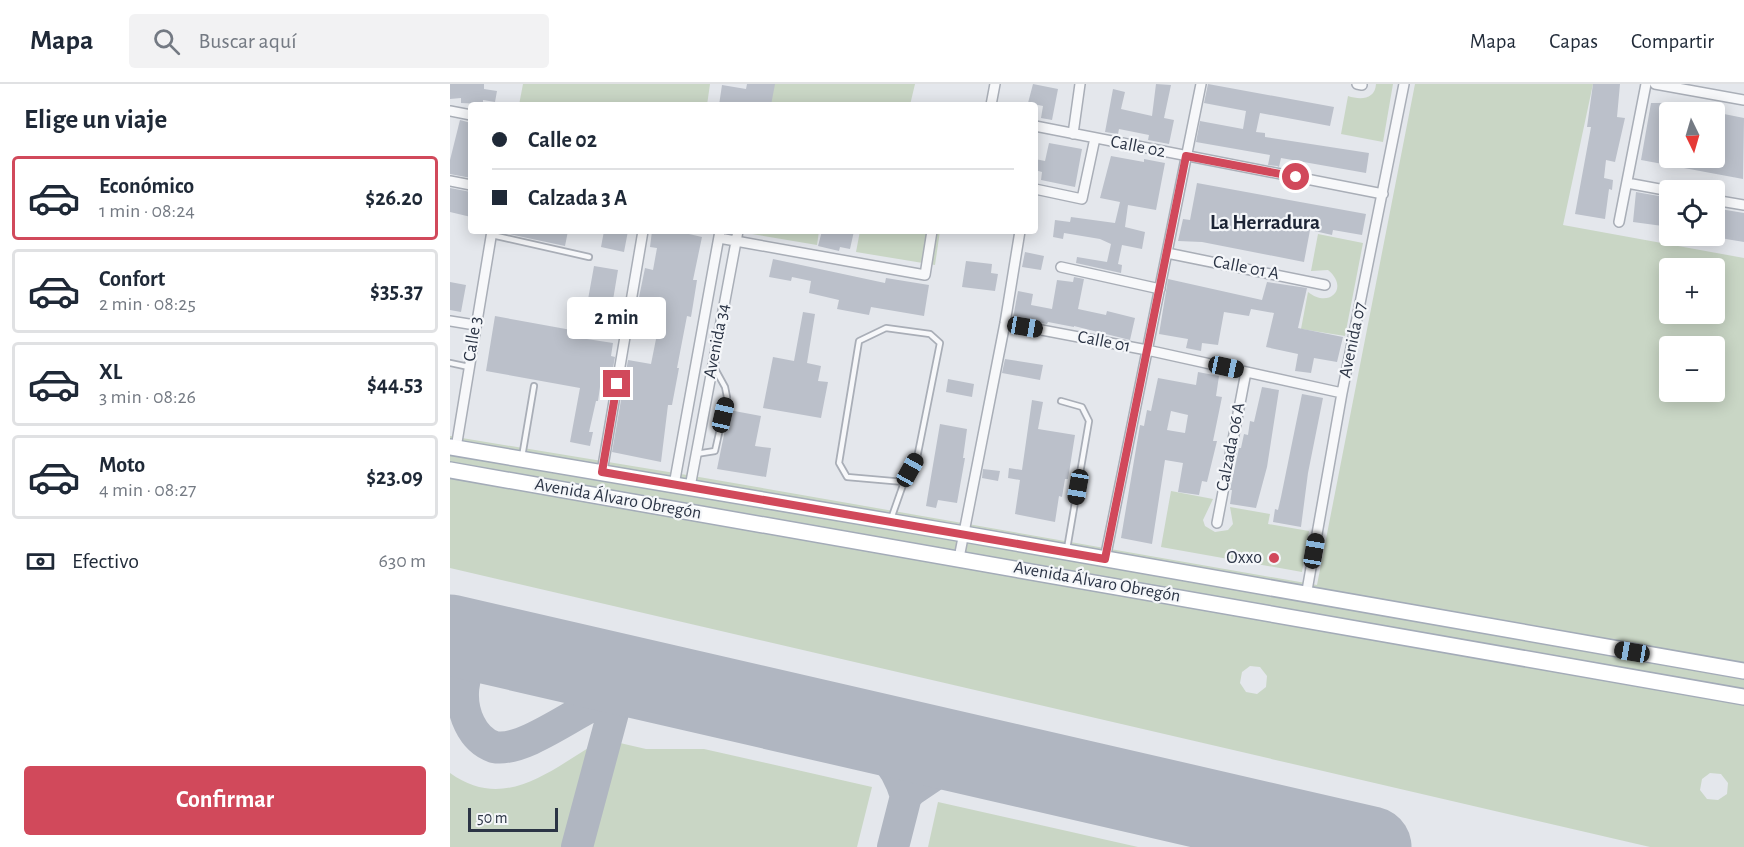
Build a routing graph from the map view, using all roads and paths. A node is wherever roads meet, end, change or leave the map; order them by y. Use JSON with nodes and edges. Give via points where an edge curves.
{"nodes":[{"id":1,"x":994,"y":84,"type":"edge"},
{"id":2,"x":1080,"y":84,"type":"edge"},
{"id":3,"x":1201,"y":84,"type":"edge"},
{"id":4,"x":1404,"y":84,"type":"edge"},
{"id":5,"x":1646,"y":84,"type":"edge"},
{"id":6,"x":1655,"y":84,"type":"edge"},
{"id":7,"x":1744,"y":100,"type":"edge"},
{"id":8,"x":991,"y":102,"type":"edge"},
{"id":9,"x":450,"y":111,"type":"edge"},
{"id":10,"x":468,"y":114,"type":"edge"},
{"id":11,"x":1038,"y":127,"type":"edge"},
{"id":12,"x":1073,"y":134,"type":"junction"},
{"id":13,"x":1095,"y":138,"type":"junction"},
{"id":14,"x":1186,"y":156,"type":"junction"},
{"id":15,"x":450,"y":181,"type":"edge"},
{"id":16,"x":1627,"y":183,"type":"junction"},
{"id":17,"x":468,"y":184,"type":"edge"},
{"id":18,"x":1659,"y":189,"type":"edge"},
{"id":19,"x":1038,"y":190,"type":"edge"},
{"id":20,"x":1383,"y":194,"type":"junction"},
{"id":21,"x":1725,"y":202,"type":"edge"},
{"id":22,"x":1744,"y":205,"type":"edge"},
{"id":23,"x":1618,"y":222,"type":"dead end"},
{"id":24,"x":492,"y":234,"type":"edge"},
{"id":25,"x":496,"y":234,"type":"edge"},
{"id":26,"x":642,"y":234,"type":"edge"},
{"id":27,"x":719,"y":234,"type":"edge"},
{"id":28,"x":932,"y":234,"type":"edge"},
{"id":29,"x":1020,"y":234,"type":"edge"},
{"id":30,"x":737,"y":236,"type":"edge"},
{"id":31,"x":1167,"y":253,"type":"junction"},
{"id":32,"x":589,"y":257,"type":"dead end"},
{"id":33,"x":1061,"y":267,"type":"dead end"},
{"id":34,"x":1324,"y":285,"type":"dead end"},
{"id":35,"x":1160,"y":289,"type":"junction"},
{"id":36,"x":450,"y":321,"type":"edge"},
{"id":37,"x":1005,"y":323,"type":"junction"},
{"id":38,"x":475,"y":325,"type":"junction"},
{"id":39,"x":1147,"y":350,"type":"junction"},
{"id":40,"x":450,"y":363,"type":"edge"},
{"id":41,"x":713,"y":365,"type":"junction"},
{"id":42,"x":469,"y":367,"type":"junction"},
{"id":43,"x":1246,"y":372,"type":"junction"},
{"id":44,"x":534,"y":386,"type":"dead end"},
{"id":45,"x":692,"y":386,"type":"junction"},
{"id":46,"x":708,"y":390,"type":"junction"},
{"id":47,"x":1342,"y":393,"type":"junction"},
{"id":48,"x":1061,"y":401,"type":"dead end"},
{"id":49,"x":453,"y":448,"type":"edge"},
{"id":50,"x":483,"y":453,"type":"junction"},
{"id":51,"x":696,"y":454,"type":"junction"},
{"id":52,"x":522,"y":459,"type":"junction"},
{"id":53,"x":450,"y":470,"type":"edge"},
{"id":54,"x":602,"y":472,"type":"junction"},
{"id":55,"x":480,"y":475,"type":"junction"},
{"id":56,"x":904,"y":482,"type":"junction"},
{"id":57,"x":682,"y":486,"type":"junction"},
{"id":58,"x":890,"y":521,"type":"junction"},
{"id":59,"x":1217,"y":523,"type":"dead end"},
{"id":60,"x":964,"y":534,"type":"junction"},
{"id":61,"x":1067,"y":552,"type":"junction"},
{"id":62,"x":959,"y":558,"type":"junction"},
{"id":63,"x":1105,"y":559,"type":"junction"},
{"id":64,"x":1306,"y":596,"type":"junction"},
{"id":65,"x":1744,"y":671,"type":"edge"},
{"id":66,"x":1744,"y":697,"type":"edge"}],
"edges":[{"from":1,"to":8,"type":"street"},
{"from":2,"to":12,"type":"street"},
{"from":3,"to":14,"type":"street"},
{"from":4,"to":20,"type":"street","name":"Avenida 07"},
{"from":5,"to":16,"type":"street"},
{"from":6,"to":7,"type":"street"},
{"from":9,"to":10,"type":"street"},
{"from":11,"to":12,"type":"street","name":"Calle 02"},
{"from":12,"to":13,"type":"street","name":"Calle 02"},
{"from":13,"to":14,"type":"street","name":"Calle 02"},
{"from":13,"to":19,"type":"street","via":[[1082,199]]},
{"from":14,"to":20,"type":"street","name":"Calle 02"},
{"from":14,"to":31,"type":"street"},
{"from":15,"to":17,"type":"street"},
{"from":16,"to":18,"type":"street"},
{"from":16,"to":23,"type":"street"},
{"from":20,"to":47,"type":"street","name":"Avenida 07"},
{"from":21,"to":22,"type":"street"},
{"from":24,"to":38,"type":"street","name":"Calle 3"},
{"from":25,"to":32,"type":"lane"},
{"from":26,"to":54,"type":"street"},
{"from":27,"to":30,"type":"street"},
{"from":27,"to":45,"type":"street","name":"Avenida 34"},
{"from":28,"to":30,"type":"street","via":[[925,275]]},
{"from":29,"to":37,"type":"street"},
{"from":30,"to":41,"type":"street","name":"Avenida 34"},
{"from":31,"to":34,"type":"street","name":"Calle 01 A"},
{"from":31,"to":35,"type":"street"},
{"from":33,"to":35,"type":"street"},
{"from":35,"to":39,"type":"street"},
{"from":36,"to":38,"type":"street"},
{"from":37,"to":39,"type":"street","name":"Calle 01"},
{"from":37,"to":60,"type":"street"},
{"from":38,"to":42,"type":"street","name":"Calle 3"},
{"from":39,"to":43,"type":"street","name":"Calle 01"},
{"from":39,"to":63,"type":"street"},
{"from":40,"to":42,"type":"lane"},
{"from":41,"to":46,"type":"street","name":"Avenida 34"},
{"from":41,"to":51,"type":"lane","via":[[727,397],[715,451]]},
{"from":42,"to":49,"type":"street","name":"Calle 3"},
{"from":43,"to":47,"type":"street","name":"Calle 01"},
{"from":43,"to":59,"type":"street","name":"Calzada 06 A"},
{"from":44,"to":52,"type":"lane"},
{"from":45,"to":46,"type":"street"},
{"from":45,"to":57,"type":"street","name":"Avenida 34"},
{"from":46,"to":51,"type":"street","name":"Avenida 34"},
{"from":47,"to":64,"type":"street","name":"Avenida 07"},
{"from":48,"to":61,"type":"lane","via":[[1082,407],[1089,421]]},
{"from":49,"to":50,"type":"main road","name":"Avenida Álvaro Obregón"},
{"from":50,"to":52,"type":"main road","name":"Avenida Álvaro Obregón"},
{"from":50,"to":55,"type":"main road"},
{"from":51,"to":57,"type":"street","name":"Avenida 34"},
{"from":52,"to":54,"type":"main road","name":"Avenida Álvaro Obregón"},
{"from":53,"to":55,"type":"main road","name":"Avenida Álvaro Obregón"},
{"from":54,"to":57,"type":"main road","name":"Avenida Álvaro Obregón"},
{"from":55,"to":62,"type":"main road","name":"Avenida Álvaro Obregón"},
{"from":56,"to":56,"type":"lane","via":[[917,458],[940,343],[930,334],[886,328],[859,341],[839,463],[847,477]]},
{"from":56,"to":58,"type":"lane"},
{"from":57,"to":58,"type":"main road","name":"Avenida Álvaro Obregón"},
{"from":58,"to":60,"type":"main road","name":"Avenida Álvaro Obregón"},
{"from":60,"to":61,"type":"main road","name":"Avenida Álvaro Obregón"},
{"from":60,"to":62,"type":"street"},
{"from":61,"to":63,"type":"main road","name":"Avenida Álvaro Obregón"},
{"from":62,"to":66,"type":"main road","name":"Avenida Álvaro Obregón"},
{"from":63,"to":64,"type":"main road","name":"Avenida Álvaro Obregón"},
{"from":64,"to":65,"type":"main road","name":"Avenida Álvaro Obregón"}]}
